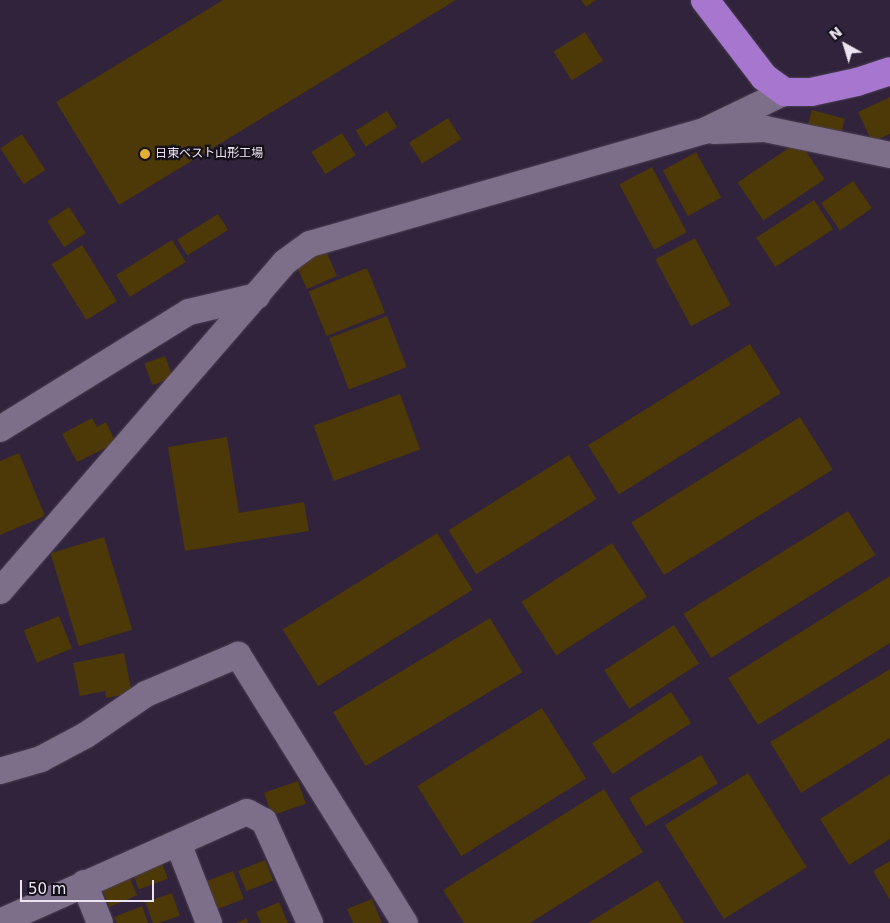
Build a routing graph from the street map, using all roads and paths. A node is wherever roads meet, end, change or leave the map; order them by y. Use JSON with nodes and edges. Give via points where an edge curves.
{"nodes":[{"id":1,"x":705,"y":0,"type":"edge"},
{"id":2,"x":890,"y":71,"type":"edge"},
{"id":3,"x":785,"y":92,"type":"junction"},
{"id":4,"x":704,"y":131,"type":"junction"},
{"id":5,"x":890,"y":155,"type":"edge"},
{"id":6,"x":257,"y":296,"type":"junction"},
{"id":7,"x":0,"y":429,"type":"edge"},
{"id":8,"x":0,"y":591,"type":"edge"},
{"id":9,"x":0,"y":771,"type":"edge"},
{"id":10,"x":178,"y":842,"type":"junction"},
{"id":11,"x":84,"y":883,"type":"junction"},
{"id":12,"x":0,"y":922,"type":"edge"},
{"id":13,"x":100,"y":923,"type":"edge"},
{"id":14,"x":209,"y":923,"type":"edge"},
{"id":15,"x":310,"y":923,"type":"edge"},
{"id":16,"x":405,"y":923,"type":"edge"}],
"edges":[{"from":1,"to":3,"type":"highway","via":[[764,77]]},
{"from":2,"to":3,"type":"highway","via":[[812,92]]},
{"from":3,"to":4,"type":"street"},
{"from":4,"to":5,"type":"street","via":[[765,129]]},
{"from":4,"to":6,"type":"street","via":[[310,244],[286,262]]},
{"from":6,"to":7,"type":"street","via":[[189,312]]},
{"from":6,"to":8,"type":"street"},
{"from":9,"to":16,"type":"street","via":[[41,759],[86,735],[146,694],[238,655]]},
{"from":10,"to":11,"type":"street"},
{"from":10,"to":14,"type":"street"},
{"from":10,"to":15,"type":"street","via":[[247,812],[264,821]]},
{"from":11,"to":12,"type":"street"},
{"from":11,"to":13,"type":"street"}]}
